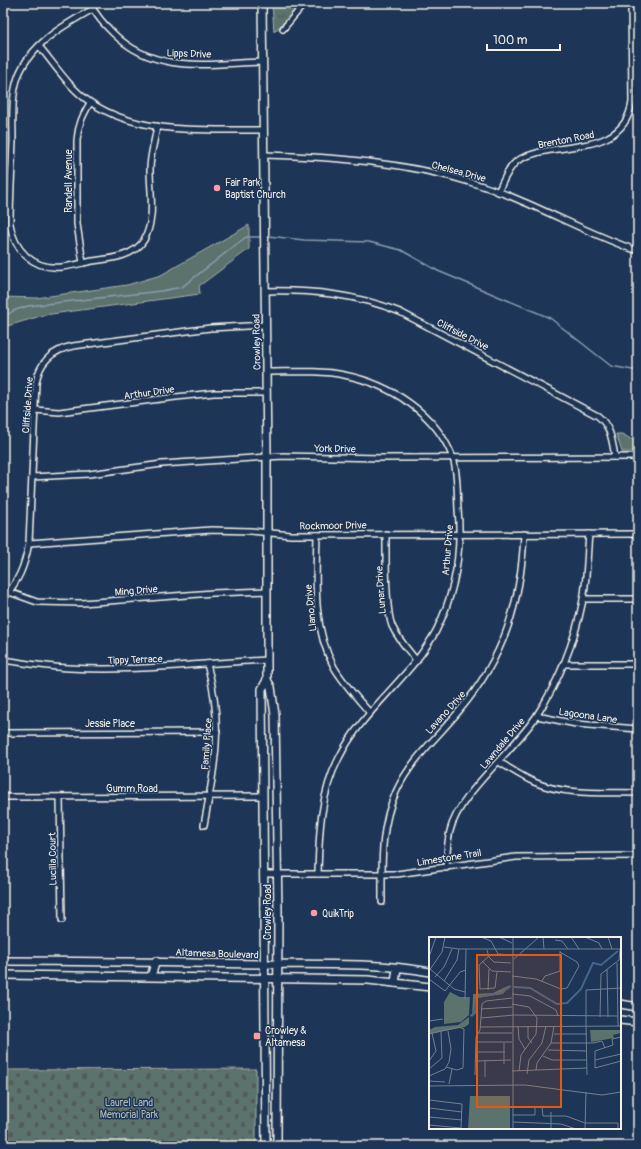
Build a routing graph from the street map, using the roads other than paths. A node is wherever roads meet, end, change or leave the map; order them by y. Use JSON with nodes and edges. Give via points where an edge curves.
{"nodes":[{"id":1,"x":90,"y":3,"type":"edge"},
{"id":2,"x":262,"y":3,"type":"edge"},
{"id":3,"x":305,"y":3,"type":"edge"},
{"id":4,"x":631,"y":3,"type":"edge"},
{"id":5,"x":93,"y":9,"type":"junction"},
{"id":6,"x":283,"y":29,"type":"dead end"},
{"id":7,"x":39,"y":46,"type":"junction"},
{"id":8,"x":263,"y":62,"type":"junction"},
{"id":9,"x":90,"y":102,"type":"junction"},
{"id":10,"x":157,"y":126,"type":"junction"},
{"id":11,"x":264,"y":130,"type":"junction"},
{"id":12,"x":264,"y":155,"type":"junction"},
{"id":13,"x":498,"y":192,"type":"junction"},
{"id":14,"x":638,"y":251,"type":"edge"},
{"id":15,"x":83,"y":263,"type":"junction"},
{"id":16,"x":265,"y":291,"type":"junction"},
{"id":17,"x":265,"y":325,"type":"junction"},
{"id":18,"x":266,"y":372,"type":"junction"},
{"id":19,"x":266,"y":393,"type":"junction"},
{"id":20,"x":35,"y":410,"type":"junction"},
{"id":21,"x":638,"y":456,"type":"edge"},
{"id":22,"x":615,"y":457,"type":"junction"},
{"id":23,"x":267,"y":458,"type":"junction"},
{"id":24,"x":452,"y":458,"type":"junction"},
{"id":25,"x":32,"y":477,"type":"junction"},
{"id":26,"x":267,"y":533,"type":"junction"},
{"id":27,"x":386,"y":534,"type":"junction"},
{"id":28,"x":459,"y":534,"type":"junction"},
{"id":29,"x":524,"y":534,"type":"junction"},
{"id":30,"x":588,"y":534,"type":"junction"},
{"id":31,"x":638,"y":534,"type":"edge"},
{"id":32,"x":317,"y":535,"type":"junction"},
{"id":33,"x":28,"y":543,"type":"junction"},
{"id":34,"x":267,"y":591,"type":"junction"},
{"id":35,"x":9,"y":592,"type":"junction"},
{"id":36,"x":583,"y":599,"type":"junction"},
{"id":37,"x":3,"y":600,"type":"edge"},
{"id":38,"x":638,"y":600,"type":"edge"},
{"id":39,"x":3,"y":660,"type":"edge"},
{"id":40,"x":267,"y":660,"type":"junction"},
{"id":41,"x":417,"y":661,"type":"junction"},
{"id":42,"x":207,"y":664,"type":"junction"},
{"id":43,"x":563,"y":664,"type":"junction"},
{"id":44,"x":638,"y":664,"type":"edge"},
{"id":45,"x":267,"y":680,"type":"junction"},
{"id":46,"x":370,"y":713,"type":"junction"},
{"id":47,"x":537,"y":716,"type":"junction"},
{"id":48,"x":638,"y":729,"type":"edge"},
{"id":49,"x":217,"y":732,"type":"junction"},
{"id":50,"x":3,"y":733,"type":"edge"},
{"id":51,"x":499,"y":762,"type":"junction"},
{"id":52,"x":638,"y":793,"type":"edge"},
{"id":53,"x":209,"y":796,"type":"junction"},
{"id":54,"x":262,"y":796,"type":"junction"},
{"id":55,"x":3,"y":797,"type":"edge"},
{"id":56,"x":60,"y":797,"type":"junction"},
{"id":57,"x":204,"y":825,"type":"dead end"},
{"id":58,"x":638,"y":856,"type":"edge"},
{"id":59,"x":446,"y":868,"type":"junction"},
{"id":60,"x":263,"y":874,"type":"junction"},
{"id":61,"x":277,"y":874,"type":"junction"},
{"id":62,"x":318,"y":874,"type":"junction"},
{"id":63,"x":382,"y":874,"type":"junction"},
{"id":64,"x":382,"y":902,"type":"dead end"},
{"id":65,"x":62,"y":920,"type":"dead end"},
{"id":66,"x":3,"y":961,"type":"edge"},
{"id":67,"x":156,"y":961,"type":"junction"},
{"id":68,"x":264,"y":964,"type":"junction"},
{"id":69,"x":278,"y":964,"type":"junction"},
{"id":70,"x":398,"y":968,"type":"junction"},
{"id":71,"x":429,"y":972,"type":"edge"},
{"id":72,"x":3,"y":975,"type":"edge"},
{"id":73,"x":151,"y":976,"type":"junction"},
{"id":74,"x":264,"y":978,"type":"junction"},
{"id":75,"x":278,"y":979,"type":"junction"},
{"id":76,"x":396,"y":983,"type":"junction"},
{"id":77,"x":429,"y":987,"type":"edge"},
{"id":78,"x":621,"y":1004,"type":"edge"},
{"id":79,"x":638,"y":1007,"type":"edge"},
{"id":80,"x":621,"y":1020,"type":"edge"},
{"id":81,"x":638,"y":1022,"type":"edge"},
{"id":82,"x":266,"y":1130,"type":"junction"},
{"id":83,"x":266,"y":1146,"type":"edge"},
{"id":84,"x":274,"y":1146,"type":"edge"},
{"id":85,"x":277,"y":1146,"type":"edge"}],
"edges":[{"from":1,"to":5,"type":"street","name":"Lipps Drive"},
{"from":2,"to":8,"type":"main road","name":"Crowley Road"},
{"from":3,"to":6,"type":"street"},
{"from":4,"to":13,"type":"street","name":"Brenton Road","via":[[632,102],[631,110],[622,126],[605,140],[522,158],[510,169]]},
{"from":5,"to":7,"type":"street","via":[[46,38]]},
{"from":5,"to":8,"type":"street","name":"Lipps Drive","via":[[99,19],[123,43],[155,60],[168,63]]},
{"from":7,"to":9,"type":"street","via":[[71,85]]},
{"from":7,"to":15,"type":"street","via":[[26,61],[18,77],[14,98],[10,210],[12,237],[18,248],[31,260],[61,267]]},
{"from":8,"to":11,"type":"main road","name":"Crowley Road"},
{"from":9,"to":10,"type":"street","via":[[119,117]]},
{"from":9,"to":15,"type":"street","name":"Randell Avenue","via":[[82,116],[77,140],[77,224]]},
{"from":10,"to":11,"type":"street"},
{"from":10,"to":15,"type":"street","via":[[150,167],[150,224],[143,242],[135,250],[123,255]]},
{"from":11,"to":12,"type":"main road","name":"Crowley Road"},
{"from":12,"to":13,"type":"street","name":"Chelsea Drive","via":[[390,164],[453,178]]},
{"from":12,"to":16,"type":"main road","name":"Crowley Road"},
{"from":13,"to":14,"type":"street","name":"Chelsea Drive"},
{"from":16,"to":17,"type":"main road","name":"Crowley Road"},
{"from":16,"to":22,"type":"street","name":"Cliffside Drive","via":[[299,290],[339,294],[370,301],[400,312],[598,416],[607,423]]},
{"from":17,"to":18,"type":"main road","name":"Crowley Road"},
{"from":17,"to":20,"type":"street","name":"Cliffside Drive","via":[[196,330],[64,348],[48,358],[39,370]]},
{"from":18,"to":19,"type":"main road","name":"Crowley Road"},
{"from":18,"to":24,"type":"street","name":"Arthur Drive","via":[[329,373],[382,387],[409,403],[438,430]]},
{"from":19,"to":20,"type":"street","name":"Arthur Drive","via":[[199,395],[59,412]]},
{"from":19,"to":23,"type":"main road","name":"Crowley Road"},
{"from":20,"to":25,"type":"street","name":"Cliffside Drive"},
{"from":21,"to":22,"type":"street","name":"York Drive"},
{"from":22,"to":24,"type":"street","name":"York Drive"},
{"from":23,"to":24,"type":"street","name":"York Drive"},
{"from":23,"to":25,"type":"street","name":"York Drive","via":[[191,462],[89,474]]},
{"from":23,"to":26,"type":"main road","name":"Crowley Road"},
{"from":24,"to":28,"type":"street","name":"Arthur Drive"},
{"from":25,"to":33,"type":"street","name":"Cliffside Drive"},
{"from":26,"to":32,"type":"street","name":"Rockmoor Drive"},
{"from":26,"to":33,"type":"street","name":"Rockmoor Drive","via":[[251,530],[211,530]]},
{"from":26,"to":34,"type":"main road","name":"Crowley Road"},
{"from":27,"to":28,"type":"street","name":"Rockmoor Drive"},
{"from":27,"to":32,"type":"street","name":"Rockmoor Drive"},
{"from":27,"to":41,"type":"street","name":"Lunar Drive","via":[[392,624]]},
{"from":28,"to":29,"type":"street","name":"Rockmoor Drive"},
{"from":28,"to":41,"type":"street","name":"Arthur Drive","via":[[457,568],[451,594],[436,630]]},
{"from":29,"to":30,"type":"street","name":"Rockmoor Drive"},
{"from":29,"to":63,"type":"street","name":"Lavano Drive","via":[[518,595],[500,649],[489,671],[472,695],[409,768],[396,792],[383,840]]},
{"from":30,"to":31,"type":"street","name":"Rockmoor Drive"},
{"from":30,"to":36,"type":"street","name":"Lawndale Drive"},
{"from":32,"to":46,"type":"street","name":"Llano Drive","via":[[317,606],[321,632],[334,667]]},
{"from":33,"to":35,"type":"street","name":"Cliffside Drive","via":[[23,570]]},
{"from":34,"to":35,"type":"street","name":"Ming Drive","via":[[213,592],[82,603],[37,602]]},
{"from":34,"to":40,"type":"main road","name":"Crowley Road"},
{"from":35,"to":37,"type":"street","name":"Cliffside Drive"},
{"from":36,"to":38,"type":"street"},
{"from":36,"to":43,"type":"street","name":"Lawndale Drive"},
{"from":39,"to":42,"type":"street","name":"Tippy Terrace","via":[[70,668],[154,668]]},
{"from":40,"to":42,"type":"street","name":"Tippy Terrace"},
{"from":40,"to":45,"type":"main road","name":"Crowley Road"},
{"from":41,"to":46,"type":"street","name":"Arthur Drive"},
{"from":42,"to":49,"type":"street","name":"Family Place","via":[[217,710]]},
{"from":43,"to":44,"type":"street"},
{"from":43,"to":47,"type":"street","name":"Lawndale Drive"},
{"from":45,"to":54,"type":"main road","name":"Crowley Road","via":[[262,689]]},
{"from":45,"to":61,"type":"main road","name":"Crowley Road","via":[[271,687],[275,715]]},
{"from":46,"to":62,"type":"street","name":"Arthur Drive","via":[[339,757],[326,792],[319,826]]},
{"from":47,"to":48,"type":"street","name":"Lagoona Lane","via":[[576,724]]},
{"from":47,"to":51,"type":"street","name":"Lawndale Drive"},
{"from":49,"to":50,"type":"street","name":"Jessie Place"},
{"from":49,"to":53,"type":"street","name":"Family Place"},
{"from":51,"to":52,"type":"street","via":[[535,782],[556,788]]},
{"from":51,"to":59,"type":"street","name":"Lawndale Drive","via":[[457,813],[450,830]]},
{"from":53,"to":54,"type":"street","name":"Gumm Road"},
{"from":53,"to":56,"type":"street","name":"Gumm Road"},
{"from":53,"to":57,"type":"street","name":"Family Place"},
{"from":54,"to":60,"type":"main road","name":"Crowley Road"},
{"from":55,"to":56,"type":"street","name":"Gumm Road"},
{"from":56,"to":65,"type":"street","name":"Lucilla Court"},
{"from":58,"to":59,"type":"street","name":"Limestone Trail","via":[[516,857]]},
{"from":59,"to":63,"type":"street","name":"Limestone Trail"},
{"from":60,"to":61,"type":"street","name":"Limestone Trail"},
{"from":60,"to":68,"type":"main road","name":"Crowley Road"},
{"from":61,"to":62,"type":"street","name":"Limestone Trail"},
{"from":61,"to":69,"type":"main road","name":"Crowley Road"},
{"from":62,"to":63,"type":"street","name":"Limestone Trail"},
{"from":63,"to":64,"type":"street","name":"Lavano Drive"},
{"from":66,"to":67,"type":"main road","name":"Altamesa Boulevard"},
{"from":67,"to":68,"type":"main road","name":"Altamesa Boulevard"},
{"from":67,"to":73,"type":"main road"},
{"from":68,"to":69,"type":"main road","name":"Altamesa Boulevard"},
{"from":68,"to":74,"type":"main road","name":"Crowley Road"},
{"from":69,"to":70,"type":"main road","name":"Altamesa Boulevard"},
{"from":69,"to":75,"type":"main road","name":"Crowley Road"},
{"from":70,"to":71,"type":"main road","name":"Altamesa Boulevard"},
{"from":70,"to":76,"type":"main road"},
{"from":72,"to":73,"type":"main road"},
{"from":73,"to":74,"type":"main road"},
{"from":74,"to":75,"type":"main road"},
{"from":74,"to":82,"type":"main road","name":"Crowley Road"},
{"from":75,"to":76,"type":"main road","via":[[368,980]]},
{"from":75,"to":85,"type":"main road","name":"Crowley Road"},
{"from":76,"to":77,"type":"main road"},
{"from":78,"to":79,"type":"main road"},
{"from":80,"to":81,"type":"main road"},
{"from":82,"to":83,"type":"main road","name":"Crowley Road"},
{"from":82,"to":84,"type":"main road"}]}
